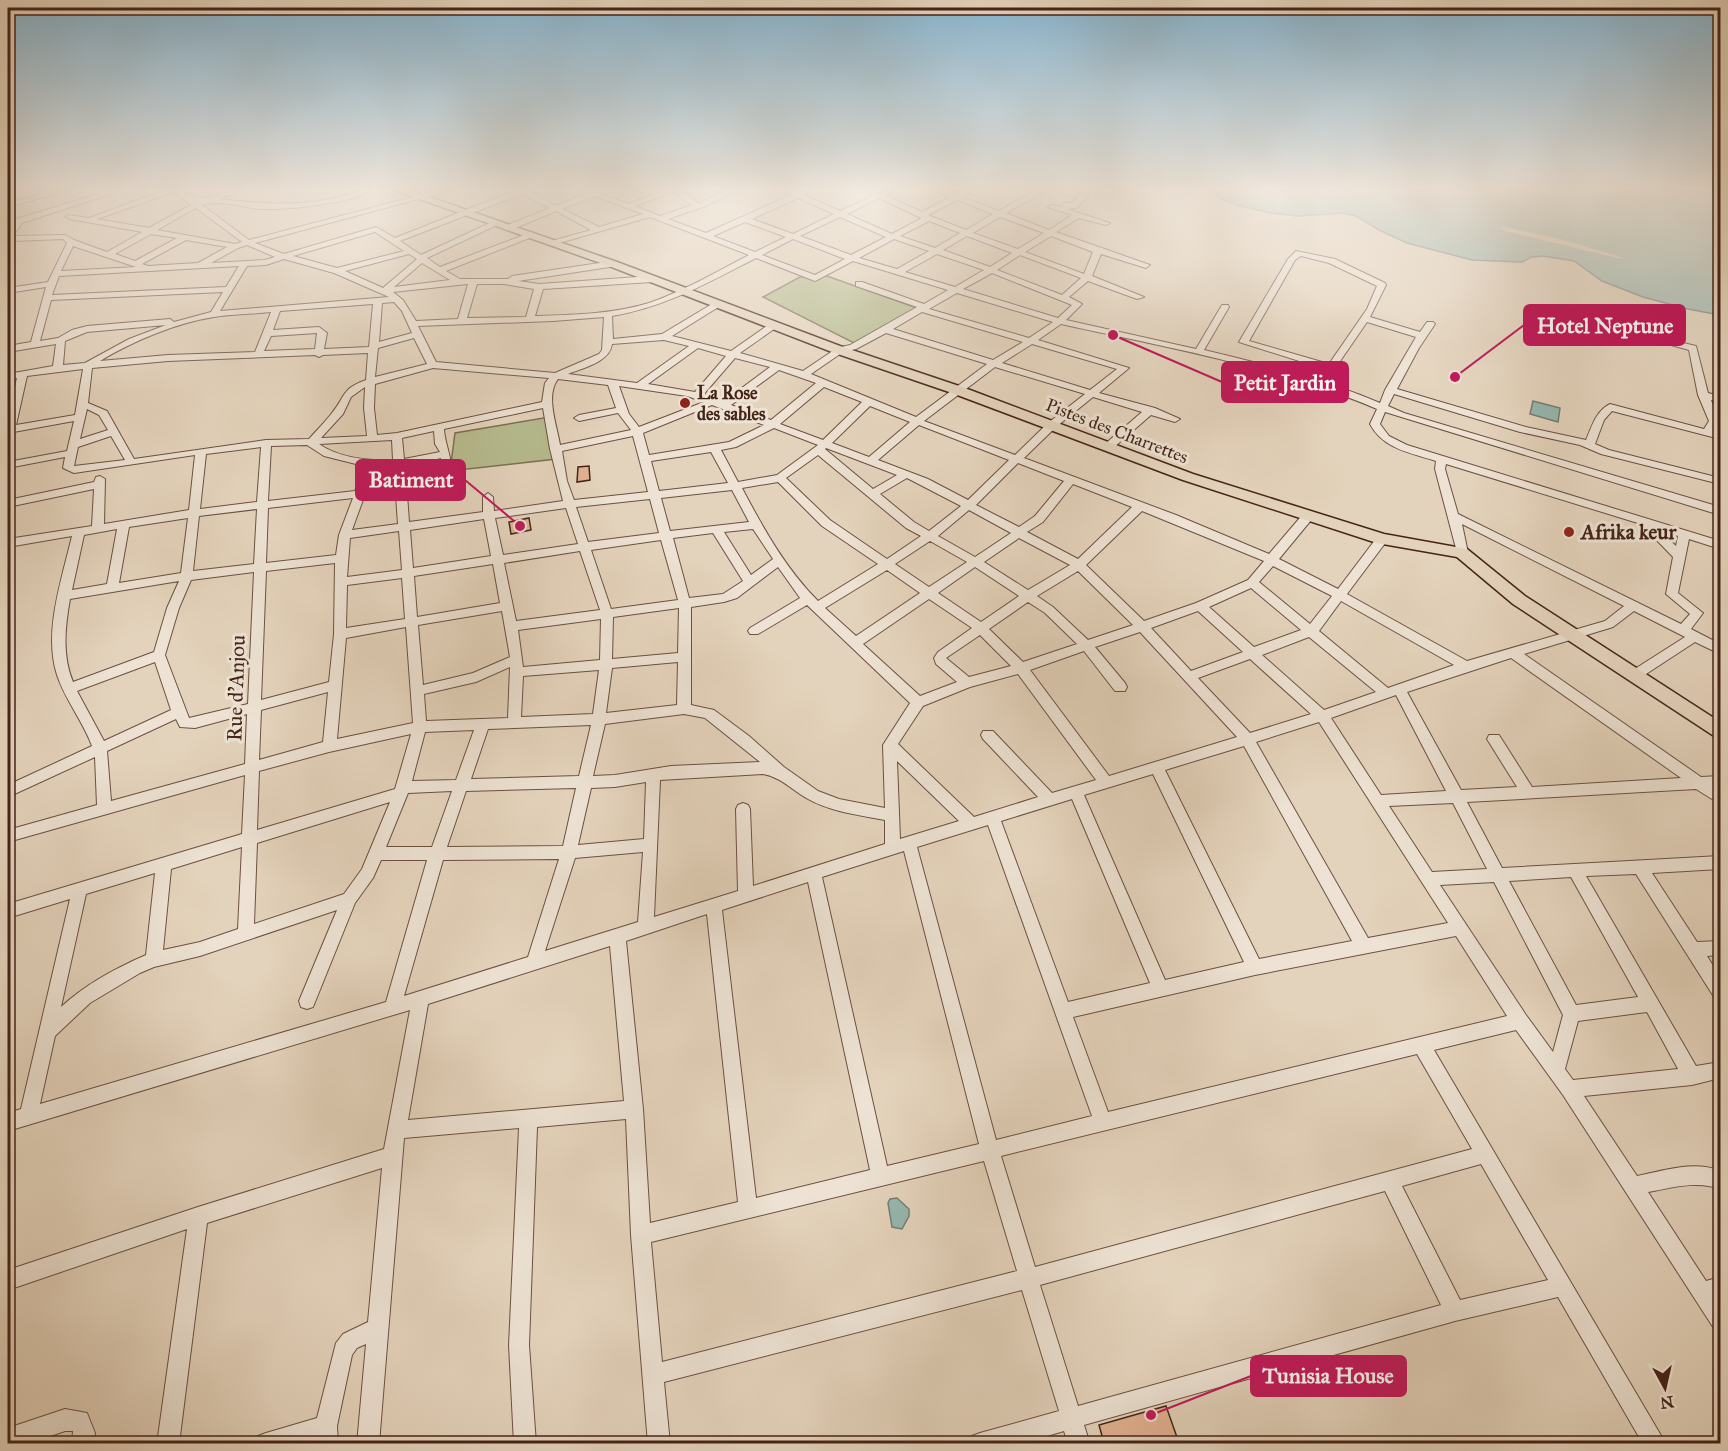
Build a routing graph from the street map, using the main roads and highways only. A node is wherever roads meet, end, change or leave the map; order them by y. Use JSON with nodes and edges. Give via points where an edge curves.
{"nodes":[{"id":1,"x":596,"y":258,"type":"edge"},
{"id":2,"x":1720,"y":731,"type":"edge"}],
"edges":[{"from":1,"to":2,"type":"main road","name":"Pistes des Charrettes","via":[[1188,477],[1382,539],[1462,553],[1519,600]]}]}
